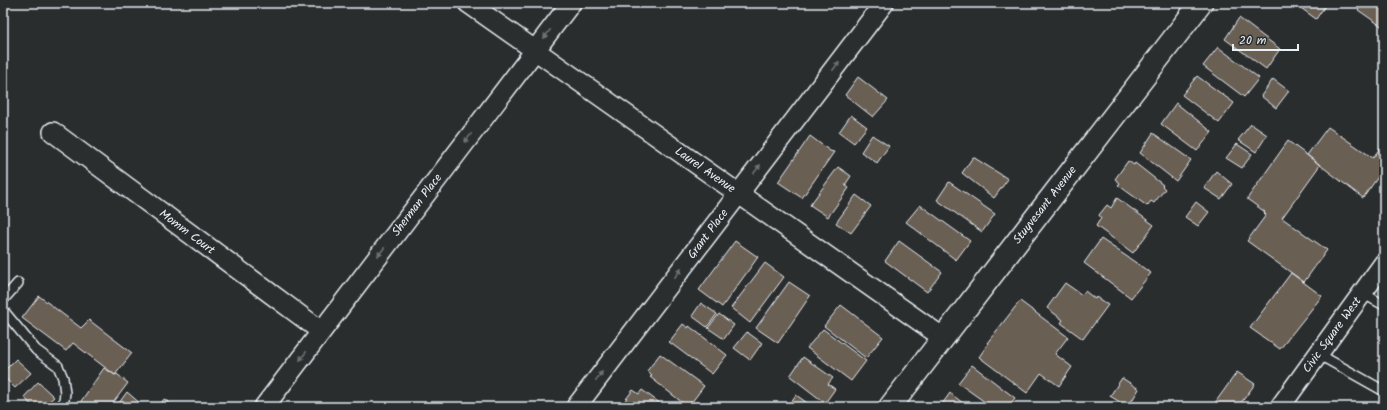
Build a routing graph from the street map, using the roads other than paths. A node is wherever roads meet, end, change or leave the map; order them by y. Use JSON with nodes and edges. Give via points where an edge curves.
{"nodes":[{"id":1,"x":468,"y":3,"type":"edge"},
{"id":2,"x":571,"y":3,"type":"edge"},
{"id":3,"x":884,"y":3,"type":"edge"},
{"id":4,"x":1201,"y":3,"type":"edge"},
{"id":5,"x":535,"y":50,"type":"junction"},
{"id":6,"x":52,"y":132,"type":"dead end"},
{"id":7,"x":739,"y":194,"type":"junction"},
{"id":8,"x":1384,"y":263,"type":"edge"},
{"id":9,"x":18,"y":283,"type":"dead end"},
{"id":10,"x":1362,"y":293,"type":"junction"},
{"id":11,"x":3,"y":300,"type":"edge"},
{"id":12,"x":1384,"y":305,"type":"edge"},
{"id":13,"x":3,"y":310,"type":"edge"},
{"id":14,"x":321,"y":331,"type":"junction"},
{"id":15,"x":942,"y":337,"type":"junction"},
{"id":16,"x":1318,"y":354,"type":"junction"},
{"id":17,"x":1384,"y":391,"type":"edge"},
{"id":18,"x":63,"y":407,"type":"edge"},
{"id":19,"x":264,"y":407,"type":"edge"},
{"id":20,"x":576,"y":407,"type":"edge"},
{"id":21,"x":890,"y":407,"type":"edge"},
{"id":22,"x":1280,"y":407,"type":"edge"}],
"edges":[{"from":1,"to":5,"type":"street","name":"Laurel Avenue"},
{"from":2,"to":5,"type":"street","name":"Sherman Place","one_way":true},
{"from":7,"to":3,"type":"street","name":"Grant Place","one_way":true},
{"from":4,"to":15,"type":"main road","name":"Stuyvesant Avenue"},
{"from":5,"to":7,"type":"street","name":"Laurel Avenue"},
{"from":5,"to":14,"type":"street","name":"Sherman Place","one_way":true},
{"from":6,"to":14,"type":"street","name":"Momm Court"},
{"from":7,"to":15,"type":"street","name":"Laurel Avenue"},
{"from":20,"to":7,"type":"street","name":"Grant Place","one_way":true},
{"from":8,"to":10,"type":"street","name":"Civic Square West"},
{"from":9,"to":11,"type":"lane"},
{"from":10,"to":12,"type":"lane"},
{"from":10,"to":16,"type":"street","name":"Civic Square West"},
{"from":13,"to":18,"type":"lane","via":[[36,350],[58,366],[65,393]]},
{"from":14,"to":19,"type":"street","name":"Sherman Place","one_way":true},
{"from":15,"to":21,"type":"main road","name":"Stuyvesant Avenue"},
{"from":16,"to":17,"type":"lane"},
{"from":16,"to":22,"type":"street","name":"Civic Square West"}]}
